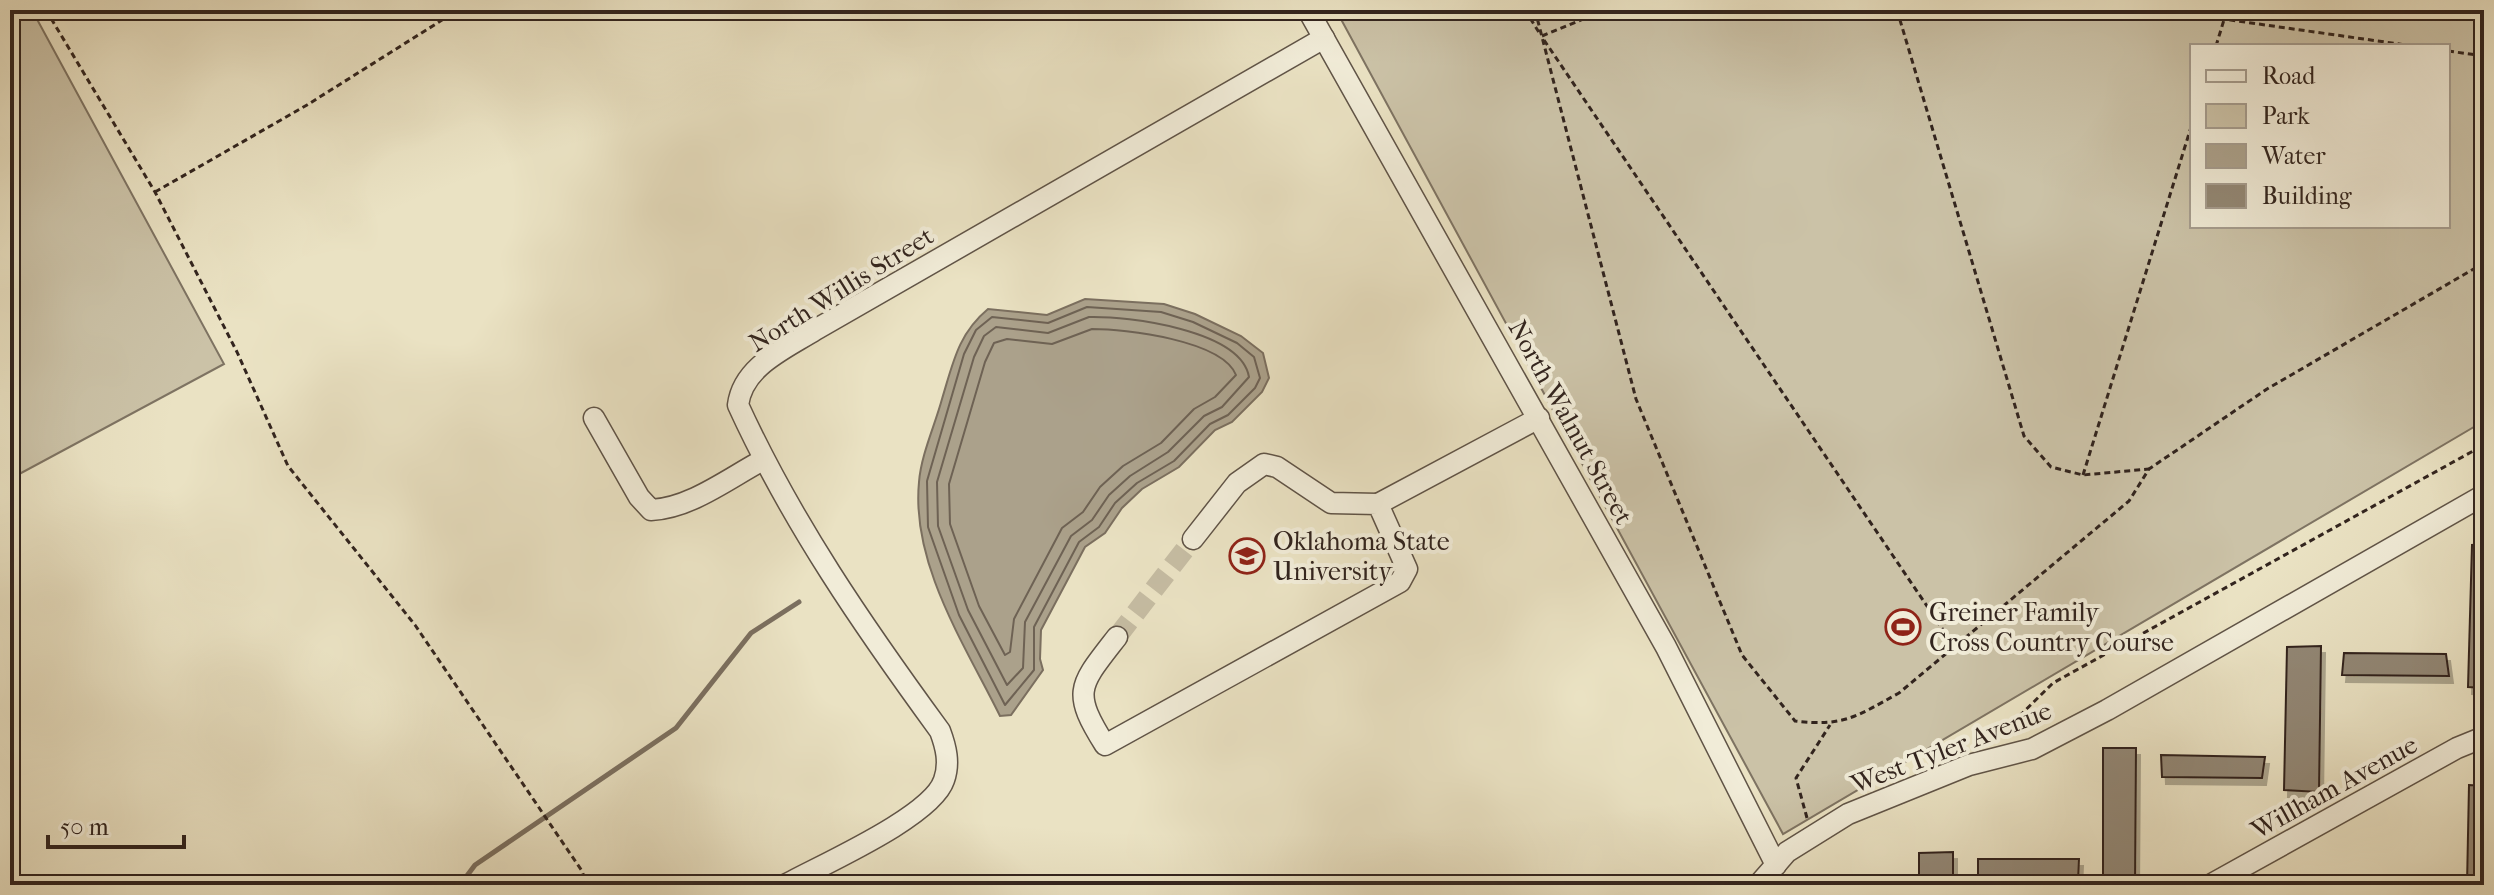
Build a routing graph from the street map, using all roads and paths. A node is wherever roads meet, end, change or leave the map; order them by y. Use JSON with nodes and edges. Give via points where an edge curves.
{"nodes":[{"id":1,"x":46,"y":10,"type":"edge"},
{"id":2,"x":458,"y":10,"type":"edge"},
{"id":3,"x":1308,"y":10,"type":"edge"},
{"id":4,"x":1525,"y":10,"type":"edge"},
{"id":5,"x":1535,"y":10,"type":"edge"},
{"id":6,"x":1605,"y":10,"type":"edge"},
{"id":7,"x":1897,"y":10,"type":"edge"},
{"id":8,"x":2160,"y":10,"type":"edge"},
{"id":9,"x":2227,"y":10,"type":"edge"},
{"id":10,"x":2225,"y":19,"type":"junction"},
{"id":11,"x":1542,"y":36,"type":"junction"},
{"id":12,"x":1324,"y":38,"type":"junction"},
{"id":13,"x":2217,"y":44,"type":"edge"},
{"id":14,"x":2399,"y":44,"type":"edge"},
{"id":15,"x":2450,"y":51,"type":"edge"},
{"id":16,"x":2484,"y":56,"type":"edge"},
{"id":17,"x":2190,"y":130,"type":"edge"},
{"id":18,"x":155,"y":192,"type":"junction"},
{"id":19,"x":2484,"y":263,"type":"edge"},
{"id":20,"x":594,"y":418,"type":"dead end"},
{"id":21,"x":1539,"y":418,"type":"junction"},
{"id":22,"x":2484,"y":445,"type":"edge"},
{"id":23,"x":763,"y":460,"type":"junction"},
{"id":24,"x":2149,"y":469,"type":"junction"},
{"id":25,"x":2083,"y":475,"type":"junction"},
{"id":26,"x":2484,"y":495,"type":"edge"},
{"id":27,"x":1378,"y":504,"type":"junction"},
{"id":28,"x":1193,"y":539,"type":"tunnel mouth"},
{"id":29,"x":1117,"y":637,"type":"tunnel mouth"},
{"id":30,"x":1954,"y":646,"type":"junction"},
{"id":31,"x":1830,"y":725,"type":"junction"},
{"id":32,"x":2484,"y":737,"type":"edge"},
{"id":33,"x":1969,"y":765,"type":"junction"},
{"id":34,"x":1812,"y":837,"type":"junction"},
{"id":35,"x":1776,"y":865,"type":"junction"},
{"id":36,"x":587,"y":885,"type":"edge"},
{"id":37,"x":785,"y":885,"type":"edge"},
{"id":38,"x":1758,"y":885,"type":"edge"},
{"id":39,"x":2210,"y":885,"type":"edge"}],
"edges":[{"from":1,"to":18,"type":"path"},
{"from":2,"to":18,"type":"path"},
{"from":3,"to":12,"type":"street","name":"North Walnut Street"},
{"from":4,"to":11,"type":"path"},
{"from":5,"to":11,"type":"path"},
{"from":6,"to":11,"type":"path"},
{"from":7,"to":25,"type":"path","via":[[2024,436],[2051,467]]},
{"from":8,"to":10,"type":"path"},
{"from":9,"to":10,"type":"path"},
{"from":10,"to":13,"type":"path"},
{"from":10,"to":14,"type":"path"},
{"from":11,"to":30,"type":"path"},
{"from":11,"to":31,"type":"path","via":[[1636,399],[1742,655],[1795,721]]},
{"from":12,"to":21,"type":"street","name":"North Walnut Street"},
{"from":12,"to":23,"type":"street","name":"North Willis Street","via":[[762,363],[740,390],[738,405]]},
{"from":15,"to":16,"type":"path"},
{"from":17,"to":25,"type":"path"},
{"from":18,"to":36,"type":"path","via":[[288,466],[415,625]]},
{"from":19,"to":24,"type":"path","via":[[2267,389]]},
{"from":20,"to":23,"type":"street","via":[[651,510],[689,500]]},
{"from":21,"to":27,"type":"street"},
{"from":21,"to":35,"type":"street","name":"North Walnut Street","via":[[1666,647]]},
{"from":22,"to":33,"type":"path","via":[[2053,683]]},
{"from":23,"to":37,"type":"street","name":"North Willis Street","via":[[852,609],[940,731],[947,752],[944,780],[912,816]]},
{"from":24,"to":25,"type":"path"},
{"from":24,"to":30,"type":"path","via":[[2129,501]]},
{"from":26,"to":33,"type":"street","name":"West Tyler Avenue","via":[[2107,710],[2032,749]]},
{"from":27,"to":28,"type":"street","via":[[1331,503],[1264,464],[1237,483]]},
{"from":27,"to":29,"type":"street","via":[[1404,556],[1407,569],[1400,582],[1105,745],[1083,710],[1082,690]]},
{"from":30,"to":31,"type":"path","via":[[1899,693]]},
{"from":31,"to":34,"type":"path","via":[[1796,778]]},
{"from":32,"to":39,"type":"street","name":"Willham Avenue"},
{"from":33,"to":34,"type":"street","name":"West Tyler Avenue","via":[[1848,814]]},
{"from":34,"to":35,"type":"street","name":"West Tyler Avenue"},
{"from":35,"to":38,"type":"street","name":"West Tyler Avenue"}]}
